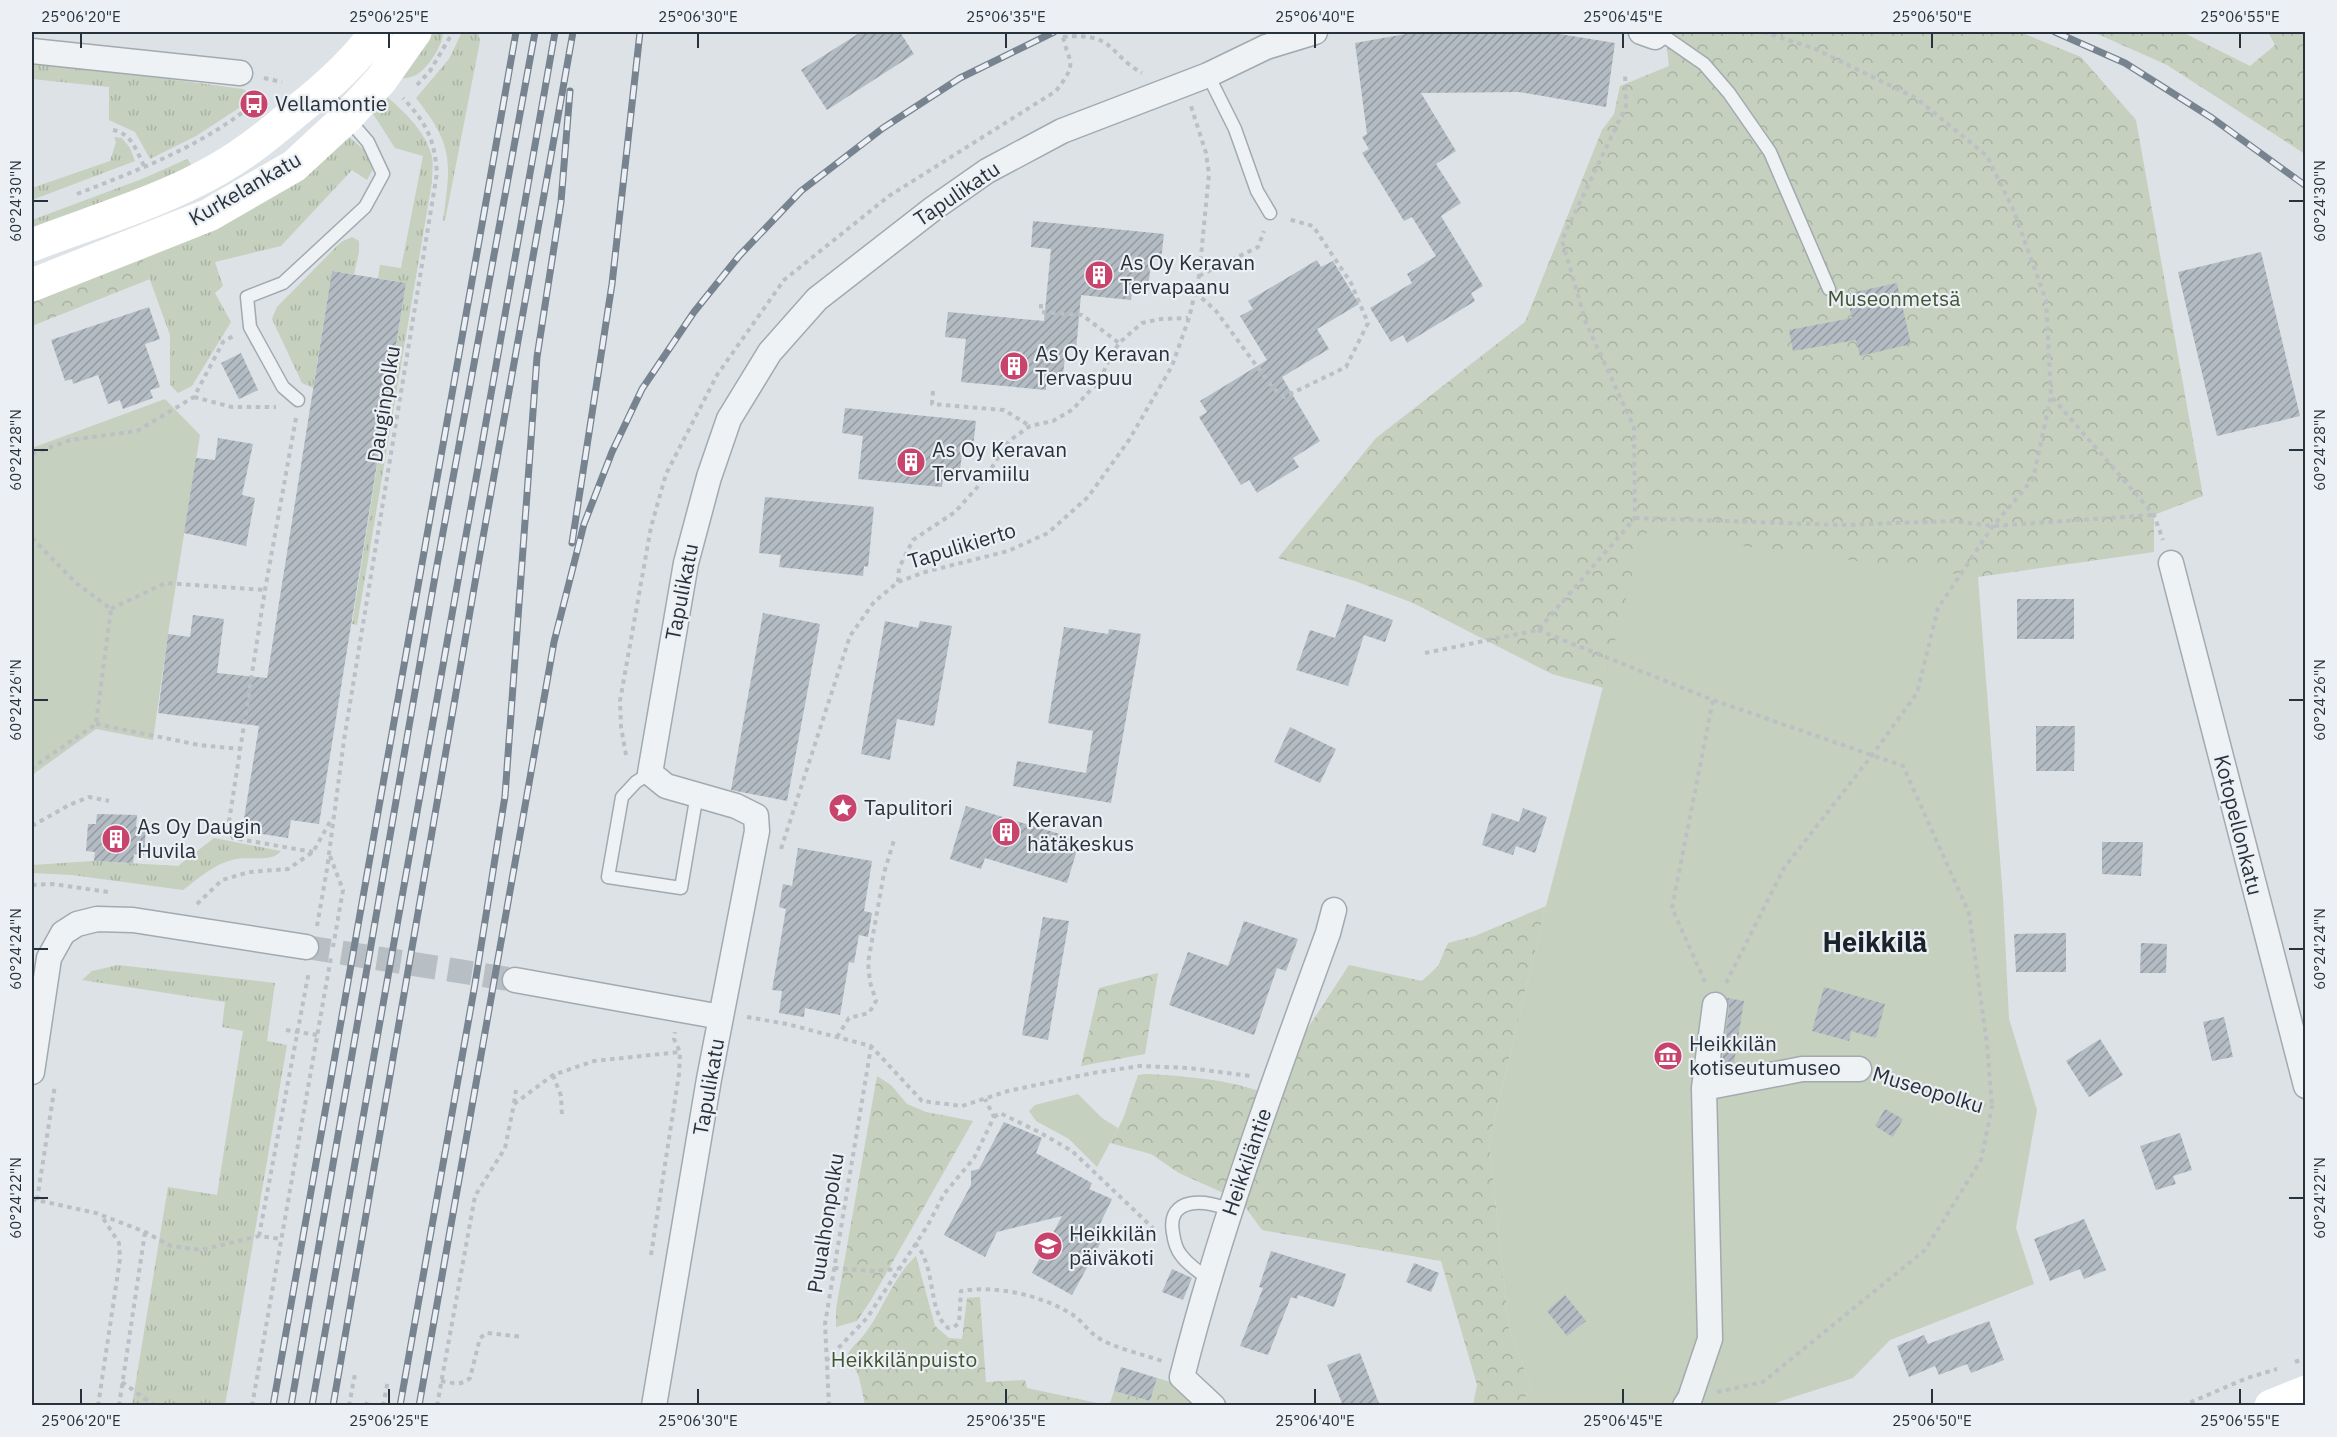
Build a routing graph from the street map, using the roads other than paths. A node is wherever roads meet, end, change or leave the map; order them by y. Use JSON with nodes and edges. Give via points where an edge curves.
{"nodes":[{"id":1,"x":376,"y":32,"type":"edge"},
{"id":2,"x":415,"y":32,"type":"edge"},
{"id":3,"x":1315,"y":32,"type":"edge"},
{"id":4,"x":1648,"y":34,"type":"edge"},
{"id":5,"x":32,"y":51,"type":"edge"},
{"id":6,"x":240,"y":73,"type":"dead end"},
{"id":7,"x":1208,"y":75,"type":"junction"},
{"id":8,"x":323,"y":90,"type":"junction"},
{"id":9,"x":347,"y":117,"type":"junction"},
{"id":10,"x":1270,"y":213,"type":"road end"},
{"id":11,"x":32,"y":245,"type":"edge"},
{"id":12,"x":32,"y":285,"type":"edge"},
{"id":13,"x":1829,"y":289,"type":"dead end"},
{"id":14,"x":298,"y":404,"type":"road end"},
{"id":15,"x":2171,"y":563,"type":"road end"},
{"id":16,"x":650,"y":773,"type":"junction"},
{"id":17,"x":697,"y":794,"type":"junction"},
{"id":18,"x":1334,"y":910,"type":"dead end"},
{"id":19,"x":306,"y":946,"type":"tunnel mouth"},
{"id":20,"x":515,"y":980,"type":"tunnel mouth"},
{"id":21,"x":1715,"y":1005,"type":"road end"},
{"id":22,"x":721,"y":1017,"type":"junction"},
{"id":23,"x":1859,"y":1069,"type":"road end"},
{"id":24,"x":32,"y":1072,"type":"edge"},
{"id":25,"x":2306,"y":1086,"type":"edge"},
{"id":26,"x":1704,"y":1088,"type":"junction"},
{"id":27,"x":1231,"y":1210,"type":"junction"},
{"id":28,"x":1209,"y":1280,"type":"junction"},
{"id":29,"x":2306,"y":1392,"type":"edge"},
{"id":30,"x":1688,"y":1402,"type":"edge"},
{"id":31,"x":654,"y":1406,"type":"edge"},
{"id":32,"x":1213,"y":1406,"type":"edge"},
{"id":33,"x":2271,"y":1406,"type":"edge"}],
"edges":[{"from":1,"to":8,"type":"street","name":"Kurkelankatu"},
{"from":2,"to":9,"type":"street","name":"Kurkelankatu","via":[[392,89]]},
{"from":3,"to":7,"type":"street","name":"Tapulikatu","via":[[1266,47]]},
{"from":4,"to":13,"type":"lane","via":[[1668,39],[1704,64],[1729,93],[1770,152]]},
{"from":5,"to":6,"type":"street"},
{"from":7,"to":10,"type":"lane"},
{"from":7,"to":16,"type":"street","name":"Tapulikatu","via":[[1062,131],[987,171],[817,299],[770,352],[729,418],[710,477],[686,563]]},
{"from":8,"to":9,"type":"lane"},
{"from":8,"to":11,"type":"street","name":"Kurkelankatu","via":[[256,146],[217,170],[171,192]]},
{"from":9,"to":12,"type":"street","name":"Kurkelankatu","via":[[294,166],[209,215]]},
{"from":9,"to":14,"type":"lane","via":[[368,142],[383,174],[365,207],[283,282],[247,297],[250,327],[283,387]]},
{"from":15,"to":25,"type":"street","name":"Kotopellonkatu"},
{"from":16,"to":17,"type":"street","name":"Tapulikatu","via":[[666,786]]},
{"from":16,"to":17,"type":"lane","via":[[622,798],[608,877],[681,888]]},
{"from":17,"to":22,"type":"street","name":"Tapulikatu","via":[[756,816],[753,854]]},
{"from":18,"to":27,"type":"street","name":"Heikkiläntie"},
{"from":19,"to":24,"type":"street","via":[[133,920],[97,919],[76,924],[63,933],[49,958]]},
{"from":20,"to":22,"type":"street"},
{"from":21,"to":26,"type":"street"},
{"from":22,"to":31,"type":"street","name":"Tapulikatu"},
{"from":23,"to":26,"type":"street","name":"Museopolku","via":[[1802,1069]]},
{"from":26,"to":30,"type":"street","via":[[1710,1339]]},
{"from":27,"to":28,"type":"street","name":"Heikkiläntie"},
{"from":27,"to":28,"type":"lane","via":[[1200,1202],[1188,1204],[1174,1216],[1172,1229],[1180,1255]]},
{"from":28,"to":32,"type":"street","name":"Heikkiläntie","via":[[1182,1377]]},
{"from":29,"to":33,"type":"street"}]}
